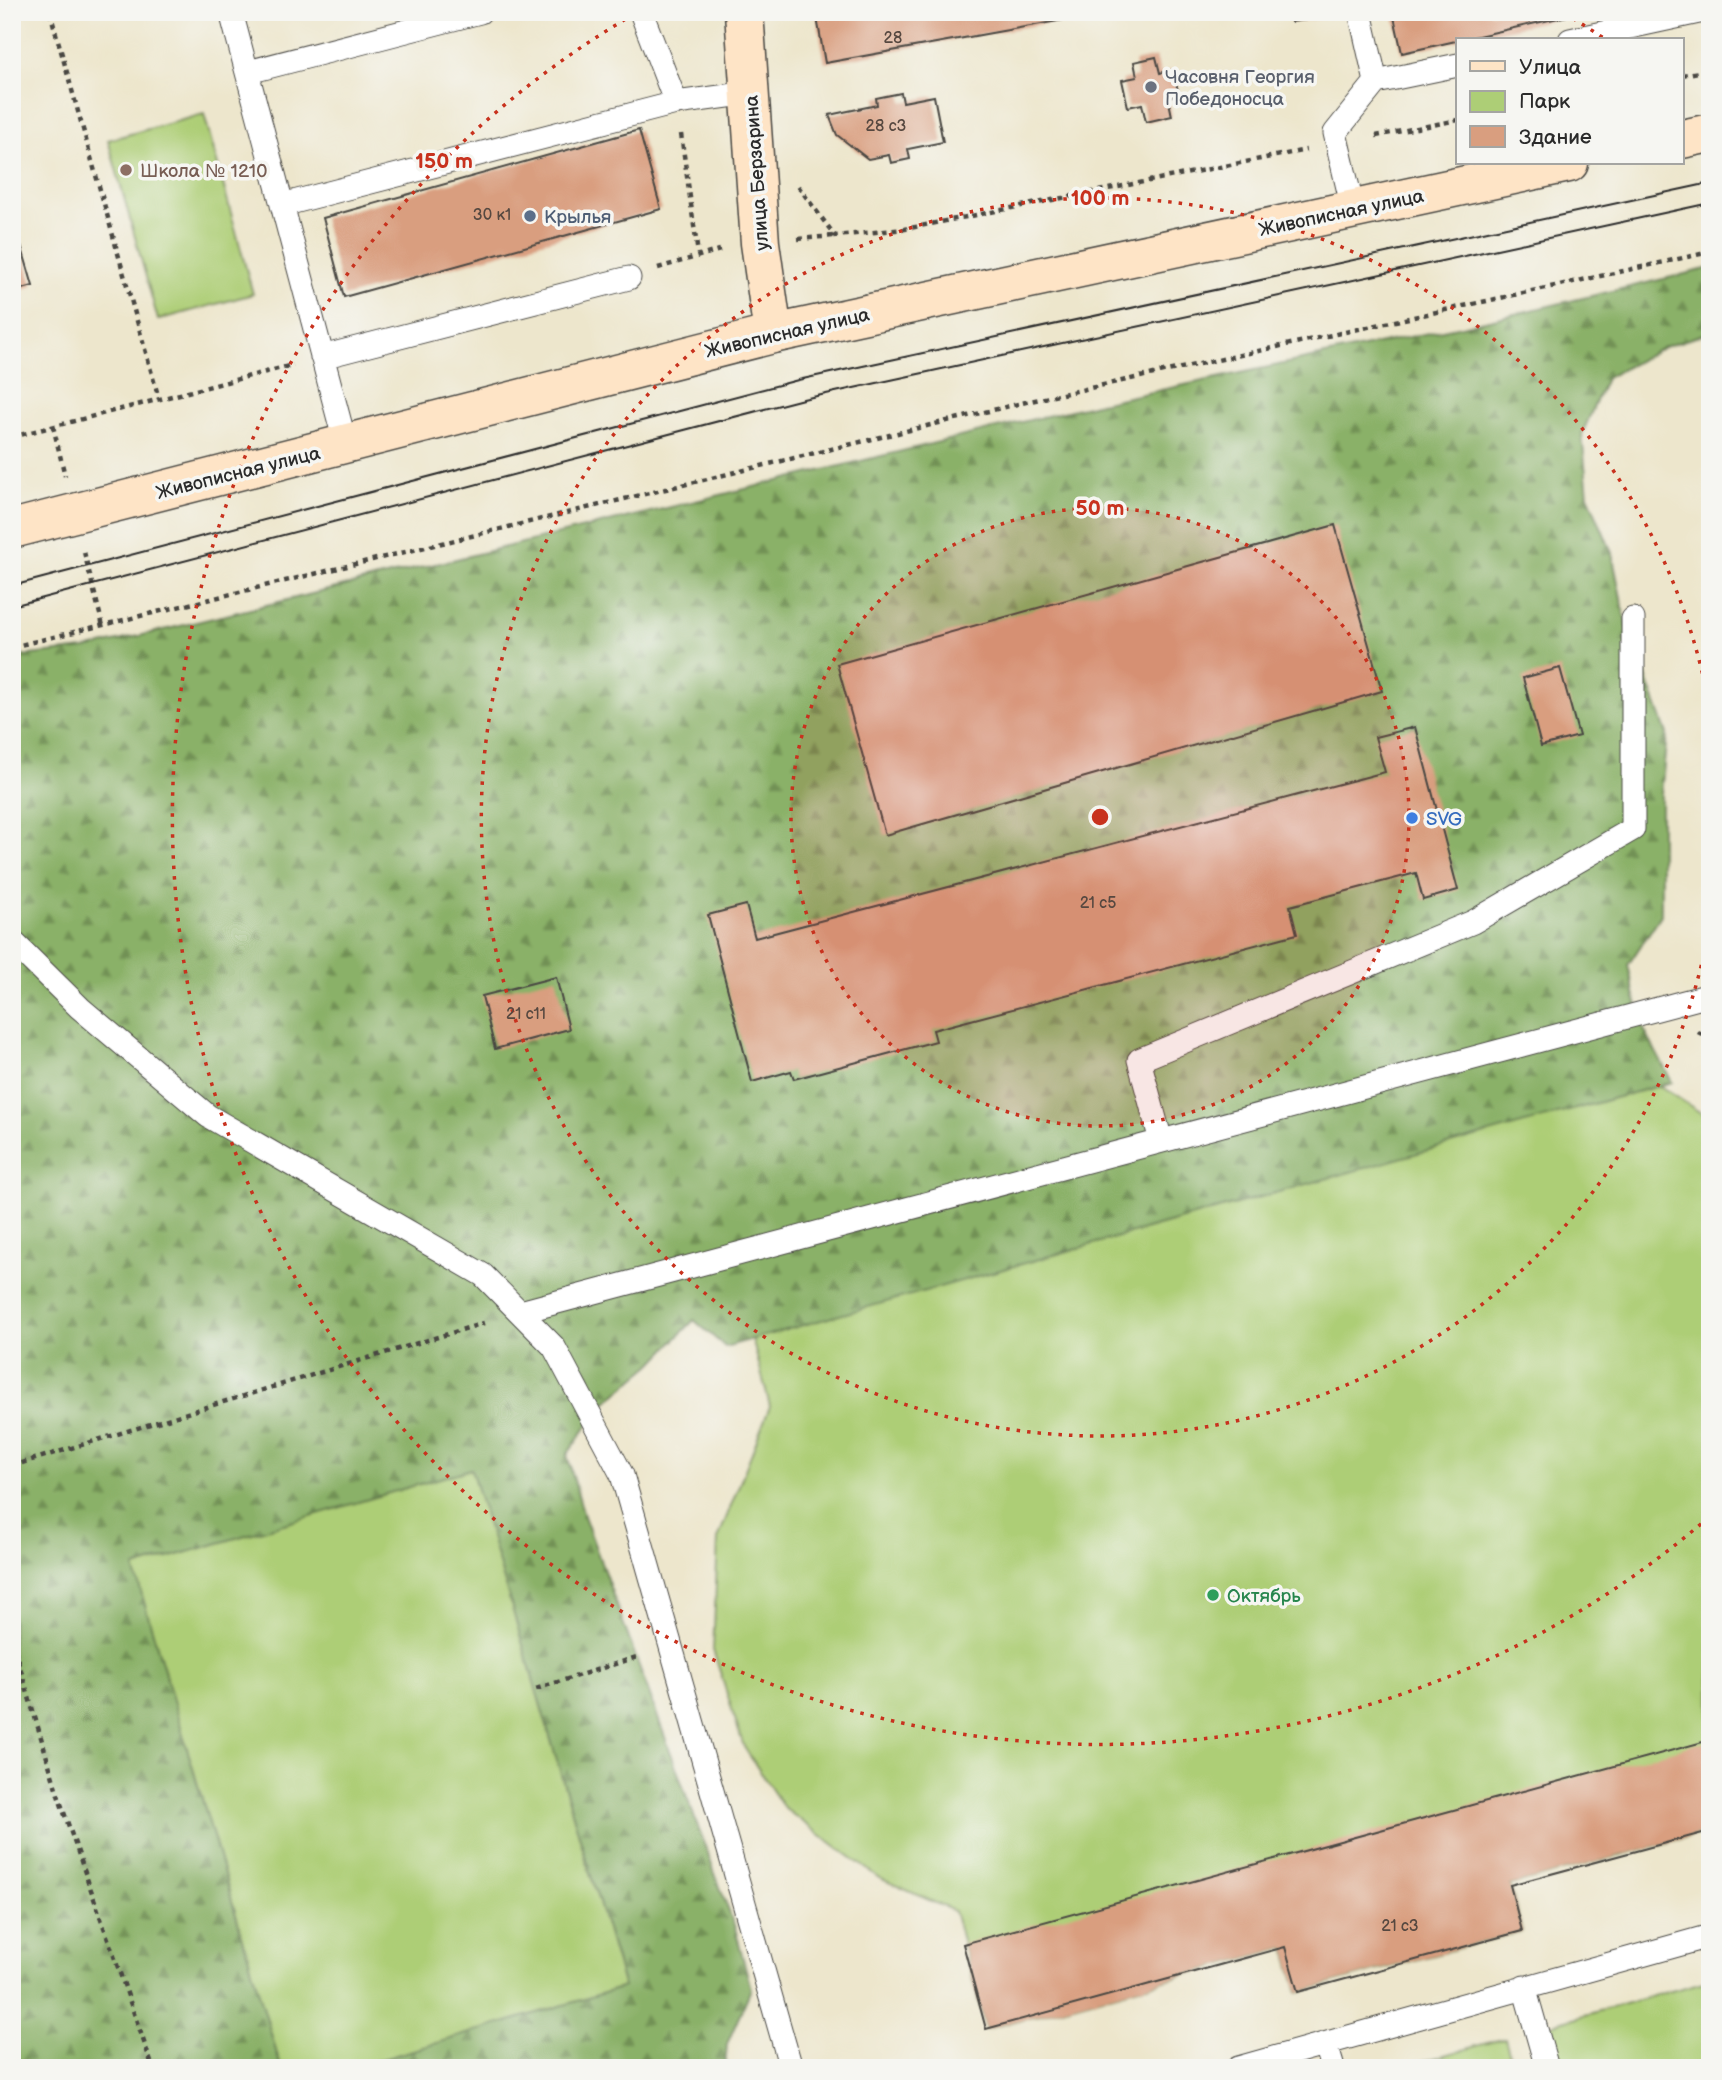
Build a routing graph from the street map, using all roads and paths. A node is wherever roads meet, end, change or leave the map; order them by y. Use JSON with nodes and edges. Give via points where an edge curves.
{"nodes":[{"id":1,"x":50,"y":12,"type":"edge"},
{"id":2,"x":231,"y":12,"type":"edge"},
{"id":3,"x":480,"y":12,"type":"edge"},
{"id":4,"x":641,"y":12,"type":"edge"},
{"id":5,"x":744,"y":12,"type":"edge"},
{"id":6,"x":1360,"y":12,"type":"edge"},
{"id":7,"x":1699,"y":12,"type":"edge"},
{"id":8,"x":1579,"y":38,"type":"edge"},
{"id":9,"x":1456,"y":65,"type":"edge"},
{"id":10,"x":1710,"y":70,"type":"edge"},
{"id":11,"x":248,"y":72,"type":"junction"},
{"id":12,"x":1684,"y":75,"type":"edge"},
{"id":13,"x":1376,"y":82,"type":"junction"},
{"id":14,"x":750,"y":93,"type":"junction"},
{"id":15,"x":676,"y":103,"type":"junction"},
{"id":16,"x":1456,"y":120,"type":"edge"},
{"id":17,"x":1710,"y":133,"type":"edge"},
{"id":18,"x":1684,"y":139,"type":"edge"},
{"id":19,"x":1337,"y":144,"type":"junction"},
{"id":20,"x":1564,"y":164,"type":"edge"},
{"id":21,"x":793,"y":179,"type":"dead end"},
{"id":22,"x":282,"y":205,"type":"junction"},
{"id":23,"x":1353,"y":209,"type":"junction"},
{"id":24,"x":760,"y":243,"type":"junction"},
{"id":25,"x":1710,"y":252,"type":"edge"},
{"id":26,"x":629,"y":278,"type":"joint"},
{"id":27,"x":773,"y":334,"type":"junction"},
{"id":28,"x":322,"y":357,"type":"junction"},
{"id":29,"x":159,"y":399,"type":"junction"},
{"id":30,"x":12,"y":437,"type":"edge"},
{"id":31,"x":346,"y":446,"type":"junction"},
{"id":32,"x":12,"y":529,"type":"edge"},
{"id":33,"x":1633,"y":619,"type":"dead end"},
{"id":34,"x":12,"y":647,"type":"edge"},
{"id":35,"x":12,"y":941,"type":"edge"},
{"id":36,"x":1710,"y":995,"type":"edge"},
{"id":37,"x":1161,"y":1141,"type":"junction"},
{"id":38,"x":520,"y":1312,"type":"junction"},
{"id":39,"x":12,"y":1466,"type":"edge"},
{"id":40,"x":12,"y":1640,"type":"edge"},
{"id":41,"x":671,"y":1647,"type":"junction"},
{"id":42,"x":536,"y":1689,"type":"dead end"},
{"id":43,"x":1710,"y":1936,"type":"edge"},
{"id":44,"x":1524,"y":1987,"type":"junction"},
{"id":45,"x":1326,"y":2045,"type":"junction"},
{"id":46,"x":153,"y":2068,"type":"edge"},
{"id":47,"x":791,"y":2068,"type":"edge"},
{"id":48,"x":1238,"y":2068,"type":"edge"},
{"id":49,"x":1333,"y":2068,"type":"edge"},
{"id":50,"x":1547,"y":2068,"type":"edge"}],
"edges":[{"from":1,"to":29,"type":"path"},
{"from":2,"to":11,"type":"lane"},
{"from":3,"to":11,"type":"lane"},
{"from":4,"to":15,"type":"lane"},
{"from":5,"to":14,"type":"street","name":"улица Берзарина"},
{"from":6,"to":13,"type":"lane"},
{"from":7,"to":8,"type":"lane"},
{"from":9,"to":13,"type":"lane"},
{"from":10,"to":12,"type":"path"},
{"from":11,"to":22,"type":"lane"},
{"from":13,"to":19,"type":"lane","via":[[1335,133]]},
{"from":14,"to":15,"type":"lane"},
{"from":14,"to":24,"type":"street","name":"улица Берзарина"},
{"from":15,"to":22,"type":"lane"},
{"from":16,"to":19,"type":"path"},
{"from":17,"to":18,"type":"street"},
{"from":19,"to":21,"type":"path","via":[[905,229],[835,236]]},
{"from":19,"to":23,"type":"lane"},
{"from":20,"to":23,"type":"street","name":"Живописная улица"},
{"from":22,"to":28,"type":"lane"},
{"from":23,"to":27,"type":"street","name":"Живописная улица"},
{"from":24,"to":26,"type":"path","via":[[698,254]]},
{"from":24,"to":27,"type":"street","name":"улица Берзарина"},
{"from":25,"to":34,"type":"path","via":[[1026,402]]},
{"from":26,"to":28,"type":"lane"},
{"from":27,"to":31,"type":"street","name":"Живописная улица"},
{"from":28,"to":29,"type":"path"},
{"from":28,"to":31,"type":"lane"},
{"from":29,"to":30,"type":"path"},
{"from":31,"to":32,"type":"street","name":"Живописная улица"},
{"from":33,"to":37,"type":"lane","via":[[1633,829],[1473,922],[1139,1060]]},
{"from":35,"to":38,"type":"lane","via":[[80,1008],[208,1116],[483,1275]]},
{"from":36,"to":37,"type":"lane"},
{"from":37,"to":38,"type":"lane"},
{"from":38,"to":39,"type":"path"},
{"from":38,"to":41,"type":"lane","via":[[554,1347],[622,1475]]},
{"from":40,"to":46,"type":"path","via":[[59,1798]]},
{"from":41,"to":42,"type":"path"},
{"from":41,"to":47,"type":"lane"},
{"from":43,"to":44,"type":"lane"},
{"from":44,"to":45,"type":"lane"},
{"from":44,"to":50,"type":"lane"},
{"from":45,"to":48,"type":"lane"},
{"from":45,"to":49,"type":"lane"}]}
